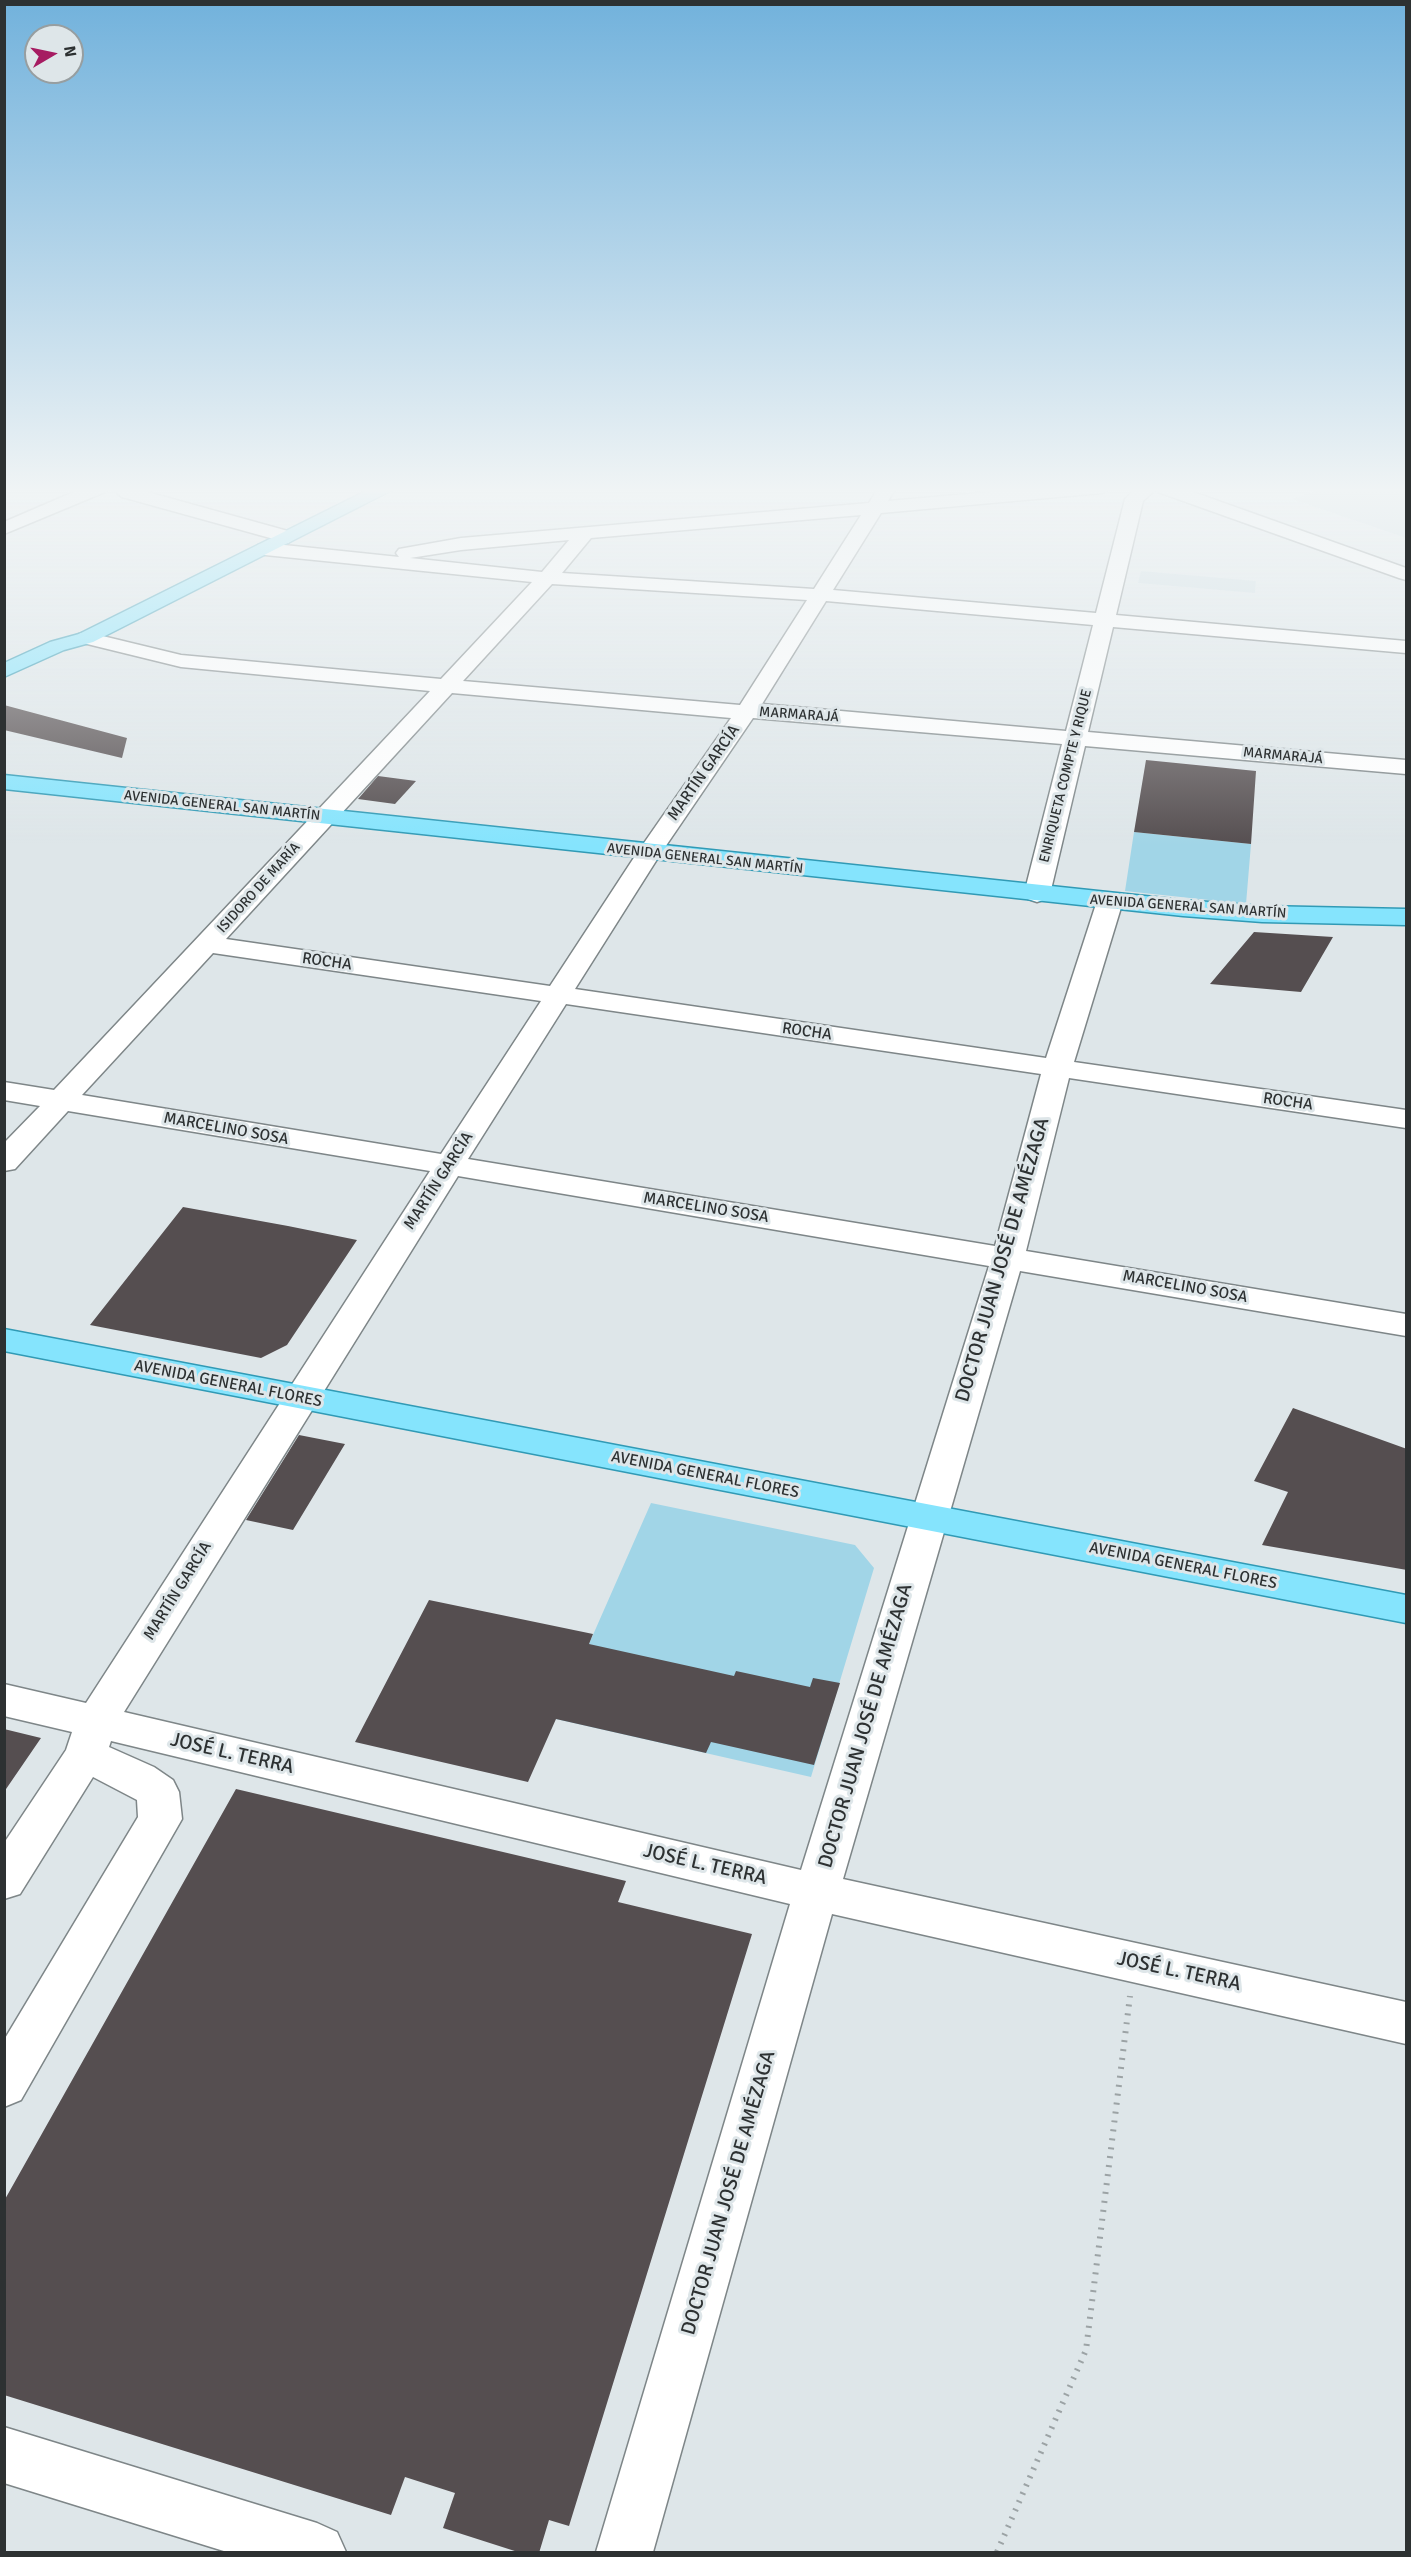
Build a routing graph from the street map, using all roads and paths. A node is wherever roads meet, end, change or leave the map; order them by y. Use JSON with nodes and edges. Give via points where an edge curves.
{"nodes":[{"id":1,"x":148,"y":607,"type":"edge"},
{"id":2,"x":520,"y":607,"type":"edge"},
{"id":3,"x":812,"y":607,"type":"edge"},
{"id":4,"x":961,"y":607,"type":"edge"},
{"id":5,"x":1109,"y":607,"type":"edge"},
{"id":6,"x":1106,"y":620,"type":"junction"},
{"id":7,"x":86,"y":638,"type":"junction"},
{"id":8,"x":1407,"y":647,"type":"edge"},
{"id":9,"x":4,"y":671,"type":"edge"},
{"id":10,"x":4,"y":684,"type":"edge"},
{"id":11,"x":446,"y":686,"type":"junction"},
{"id":12,"x":747,"y":711,"type":"junction"},
{"id":13,"x":1075,"y":738,"type":"junction"},
{"id":14,"x":1407,"y":767,"type":"edge"},
{"id":15,"x":4,"y":782,"type":"edge"},
{"id":16,"x":323,"y":817,"type":"junction"},
{"id":17,"x":649,"y":853,"type":"junction"},
{"id":18,"x":1037,"y":894,"type":"junction"},
{"id":19,"x":1110,"y":901,"type":"junction"},
{"id":20,"x":1407,"y":917,"type":"edge"},
{"id":21,"x":209,"y":944,"type":"junction"},
{"id":22,"x":559,"y":996,"type":"junction"},
{"id":23,"x":1057,"y":1069,"type":"junction"},
{"id":24,"x":4,"y":1091,"type":"edge"},
{"id":25,"x":60,"y":1101,"type":"junction"},
{"id":26,"x":1407,"y":1119,"type":"edge"},
{"id":27,"x":4,"y":1162,"type":"edge"},
{"id":28,"x":449,"y":1166,"type":"junction"},
{"id":29,"x":1008,"y":1257,"type":"junction"},
{"id":30,"x":1407,"y":1325,"type":"edge"},
{"id":31,"x":4,"y":1340,"type":"edge"},
{"id":32,"x":300,"y":1398,"type":"junction"},
{"id":33,"x":928,"y":1518,"type":"junction"},
{"id":34,"x":1407,"y":1609,"type":"edge"},
{"id":35,"x":4,"y":1700,"type":"edge"},
{"id":36,"x":90,"y":1738,"type":"junction"},
{"id":37,"x":4,"y":1881,"type":"edge"},
{"id":38,"x":817,"y":1892,"type":"junction"},
{"id":39,"x":1134,"y":1963,"type":"junction"},
{"id":40,"x":1407,"y":2023,"type":"edge"},
{"id":41,"x":4,"y":2085,"type":"edge"},
{"id":42,"x":4,"y":2455,"type":"edge"},
{"id":43,"x":317,"y":2553,"type":"edge"},
{"id":44,"x":624,"y":2553,"type":"edge"},
{"id":45,"x":997,"y":2553,"type":"edge"}],
"edges":[{"from":1,"to":7,"type":"main road"},
{"from":2,"to":11,"type":"street","name":"ISIDORO DE MARÍA"},
{"from":3,"to":12,"type":"street","name":"MARTÍN GARCÍA"},
{"from":4,"to":6,"type":"street"},
{"from":5,"to":6,"type":"street","name":"ENRIQUETA COMPTE Y RIQUE"},
{"from":6,"to":8,"type":"street"},
{"from":6,"to":13,"type":"street","name":"ENRIQUETA COMPTE Y RIQUE"},
{"from":7,"to":9,"type":"main road","via":[[57,645]]},
{"from":7,"to":10,"type":"main road"},
{"from":7,"to":11,"type":"street","name":"MARMARAJÁ","via":[[181,661]]},
{"from":11,"to":12,"type":"street","name":"MARMARAJÁ","via":[[721,712]]},
{"from":11,"to":16,"type":"street","name":"ISIDORO DE MARÍA"},
{"from":12,"to":13,"type":"street","name":"MARMARAJÁ"},
{"from":12,"to":17,"type":"street","name":"MARTÍN GARCÍA"},
{"from":13,"to":14,"type":"street","name":"MARMARAJÁ"},
{"from":13,"to":18,"type":"street","name":"ENRIQUETA COMPTE Y RIQUE"},
{"from":15,"to":16,"type":"main road","name":"AVENIDA GENERAL SAN MARTÍN"},
{"from":16,"to":17,"type":"main road","name":"AVENIDA GENERAL SAN MARTÍN"},
{"from":16,"to":21,"type":"street","name":"ISIDORO DE MARÍA"},
{"from":17,"to":18,"type":"main road","name":"AVENIDA GENERAL SAN MARTÍN"},
{"from":17,"to":22,"type":"street","name":"MARTÍN GARCÍA"},
{"from":18,"to":19,"type":"main road","name":"AVENIDA GENERAL SAN MARTÍN"},
{"from":19,"to":20,"type":"main road","name":"AVENIDA GENERAL SAN MARTÍN","via":[[1262,914]]},
{"from":19,"to":23,"type":"street","name":"DOCTOR JUAN JOSÉ DE AMÉZAGA"},
{"from":21,"to":22,"type":"street","name":"ROCHA"},
{"from":21,"to":25,"type":"street","name":"ISIDORO DE MARÍA"},
{"from":22,"to":23,"type":"street","name":"ROCHA"},
{"from":22,"to":28,"type":"street","name":"MARTÍN GARCÍA"},
{"from":23,"to":26,"type":"street","name":"ROCHA"},
{"from":23,"to":29,"type":"street","name":"DOCTOR JUAN JOSÉ DE AMÉZAGA"},
{"from":24,"to":25,"type":"street","name":"MARCELINO SOSA"},
{"from":25,"to":27,"type":"street","name":"ISIDORO DE MARÍA"},
{"from":25,"to":28,"type":"street","name":"MARCELINO SOSA"},
{"from":28,"to":29,"type":"street","name":"MARCELINO SOSA"},
{"from":28,"to":32,"type":"street","name":"MARTÍN GARCÍA"},
{"from":29,"to":30,"type":"street","name":"MARCELINO SOSA"},
{"from":29,"to":33,"type":"street","name":"DOCTOR JUAN JOSÉ DE AMÉZAGA"},
{"from":31,"to":32,"type":"main road","name":"AVENIDA GENERAL FLORES"},
{"from":32,"to":33,"type":"main road","name":"AVENIDA GENERAL FLORES"},
{"from":32,"to":36,"type":"street","name":"MARTÍN GARCÍA"},
{"from":33,"to":34,"type":"main road","name":"AVENIDA GENERAL FLORES"},
{"from":33,"to":38,"type":"street","name":"DOCTOR JUAN JOSÉ DE AMÉZAGA"},
{"from":35,"to":36,"type":"street","name":"JOSÉ L. TERRA"},
{"from":36,"to":37,"type":"street","name":"MARTÍN GARCÍA"},
{"from":36,"to":38,"type":"street","name":"JOSÉ L. TERRA"},
{"from":36,"to":41,"type":"street","via":[[158,1792],[160,1819]]},
{"from":38,"to":39,"type":"street","name":"JOSÉ L. TERRA"},
{"from":38,"to":44,"type":"street","name":"DOCTOR JUAN JOSÉ DE AMÉZAGA"},
{"from":39,"to":40,"type":"street","name":"JOSÉ L. TERRA"},
{"from":39,"to":45,"type":"path","via":[[1086,2350]]},
{"from":42,"to":43,"type":"street"}]}
